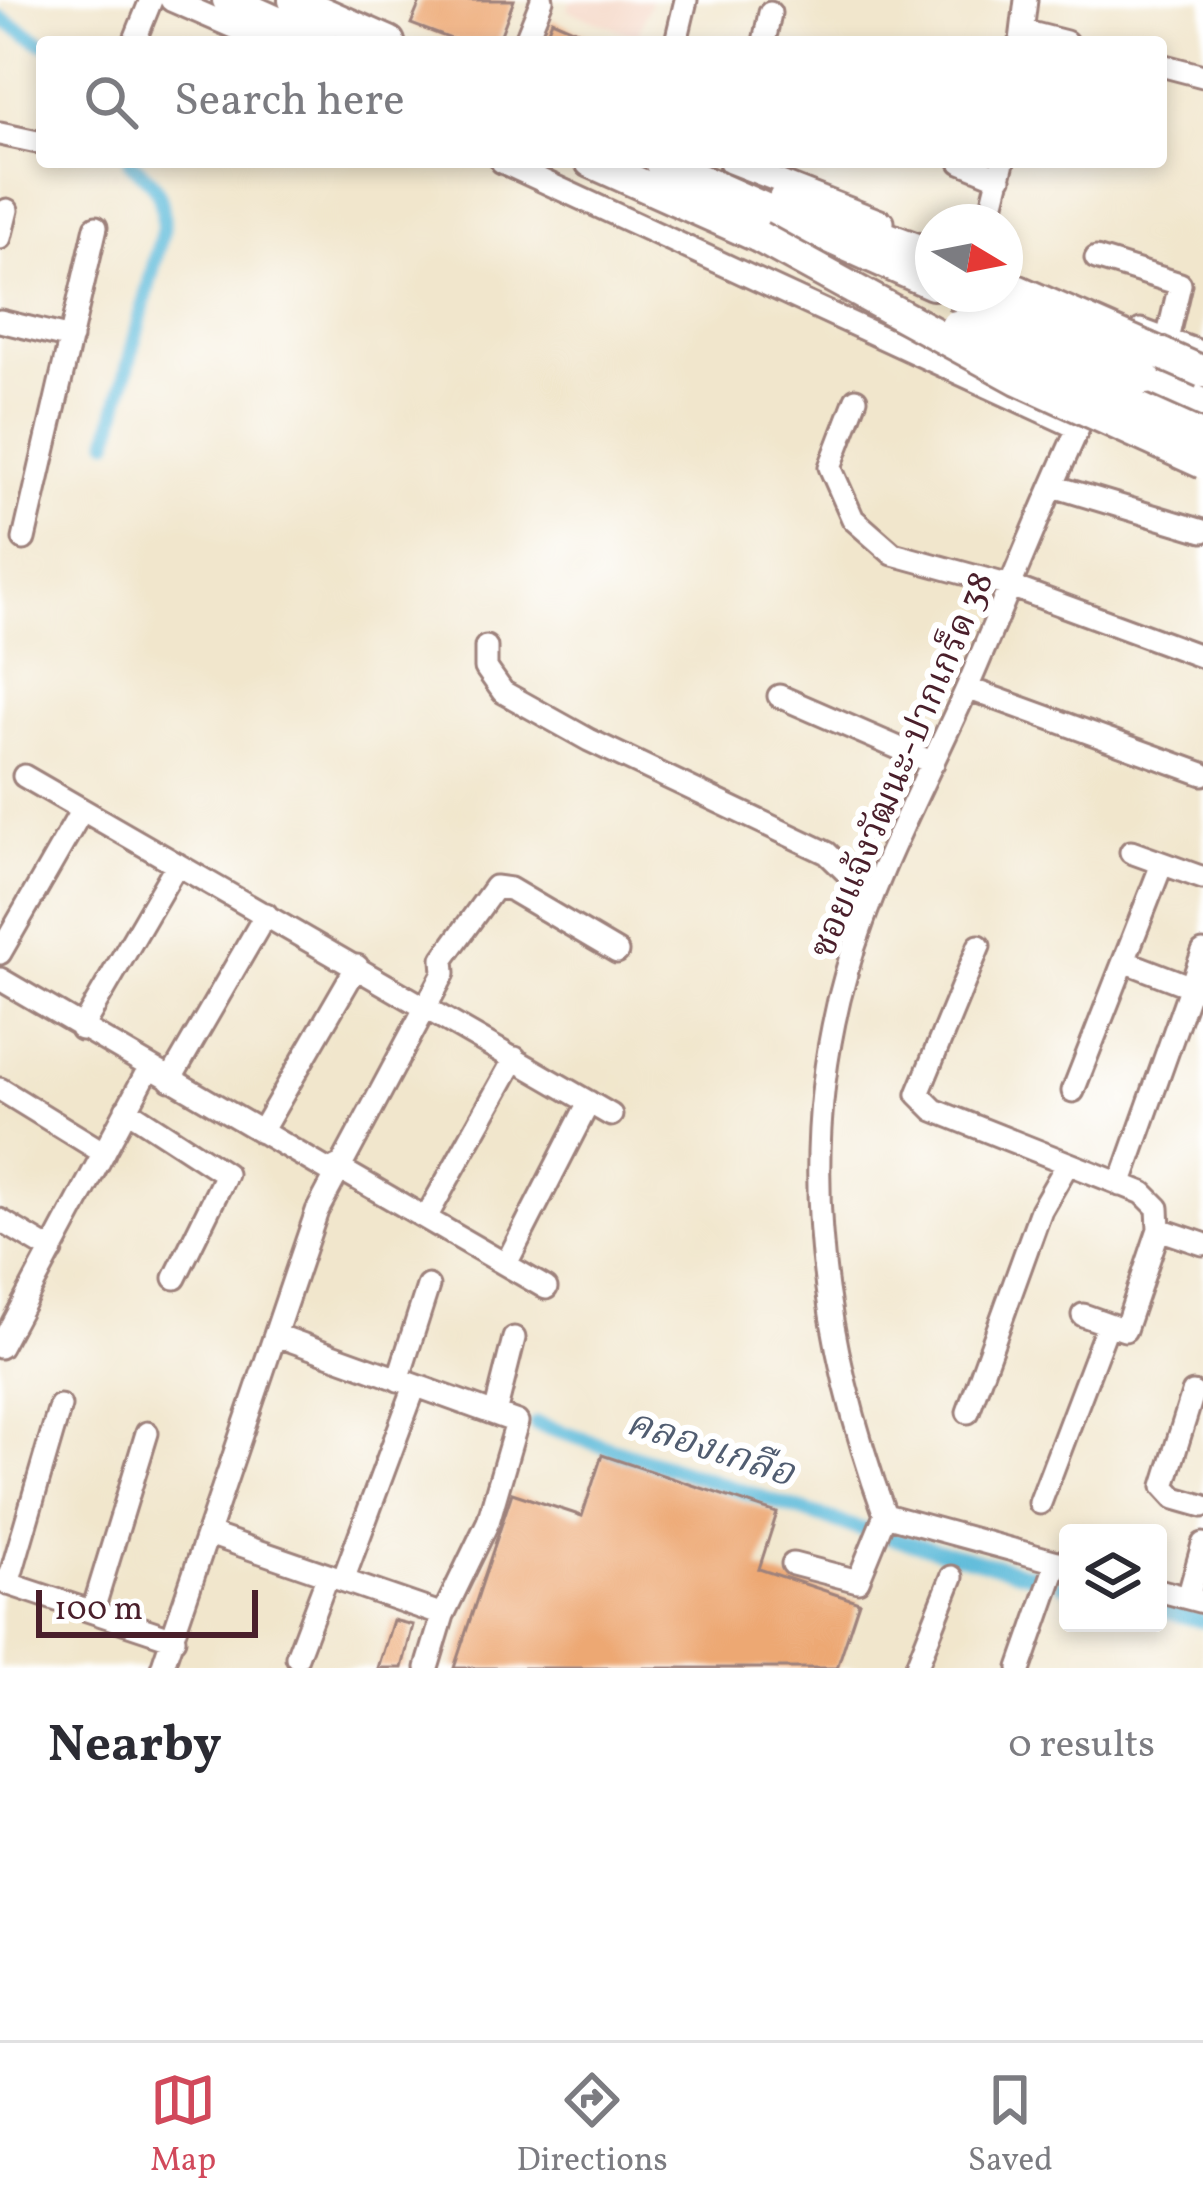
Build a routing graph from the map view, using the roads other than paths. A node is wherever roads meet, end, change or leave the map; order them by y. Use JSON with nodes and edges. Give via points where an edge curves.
{"nodes":[{"id":1,"x":152,"y":0,"type":"edge"},
{"id":2,"x":171,"y":0,"type":"edge"},
{"id":3,"x":228,"y":0,"type":"edge"},
{"id":4,"x":294,"y":0,"type":"edge"},
{"id":5,"x":542,"y":0,"type":"edge"},
{"id":6,"x":686,"y":0,"type":"edge"},
{"id":7,"x":1026,"y":0,"type":"edge"},
{"id":8,"x":770,"y":14,"type":"dead end"},
{"id":9,"x":137,"y":36,"type":"edge"},
{"id":10,"x":254,"y":36,"type":"edge"},
{"id":11,"x":309,"y":36,"type":"edge"},
{"id":12,"x":375,"y":36,"type":"edge"},
{"id":13,"x":527,"y":36,"type":"edge"},
{"id":14,"x":677,"y":36,"type":"edge"},
{"id":15,"x":765,"y":36,"type":"edge"},
{"id":16,"x":1022,"y":36,"type":"edge"},
{"id":17,"x":1167,"y":67,"type":"edge"},
{"id":18,"x":1203,"y":76,"type":"edge"},
{"id":19,"x":0,"y":134,"type":"edge"},
{"id":20,"x":36,"y":142,"type":"edge"},
{"id":21,"x":515,"y":168,"type":"edge"},
{"id":22,"x":604,"y":168,"type":"edge"},
{"id":23,"x":641,"y":168,"type":"edge"},
{"id":24,"x":675,"y":168,"type":"edge"},
{"id":25,"x":681,"y":168,"type":"edge"},
{"id":26,"x":751,"y":168,"type":"edge"},
{"id":27,"x":1002,"y":170,"type":"edge"},
{"id":28,"x":993,"y":204,"type":"edge"},
{"id":29,"x":7,"y":210,"type":"dead end"},
{"id":30,"x":96,"y":227,"type":"dead end"},
{"id":31,"x":915,"y":236,"type":"edge"},
{"id":32,"x":759,"y":237,"type":"junction"},
{"id":33,"x":0,"y":238,"type":"edge"},
{"id":34,"x":915,"y":248,"type":"edge"},
{"id":35,"x":1096,"y":258,"type":"dead end"},
{"id":36,"x":915,"y":276,"type":"edge"},
{"id":37,"x":1023,"y":293,"type":"edge"},
{"id":38,"x":1023,"y":302,"type":"edge"},
{"id":39,"x":991,"y":312,"type":"edge"},
{"id":40,"x":0,"y":320,"type":"edge"},
{"id":41,"x":71,"y":338,"type":"junction"},
{"id":42,"x":1168,"y":340,"type":"junction"},
{"id":43,"x":1119,"y":345,"type":"junction"},
{"id":44,"x":1203,"y":353,"type":"edge"},
{"id":45,"x":1106,"y":370,"type":"junction"},
{"id":46,"x":1203,"y":372,"type":"edge"},
{"id":47,"x":1142,"y":391,"type":"junction"},
{"id":48,"x":856,"y":399,"type":"dead end"},
{"id":49,"x":1203,"y":407,"type":"edge"},
{"id":50,"x":1078,"y":428,"type":"junction"},
{"id":51,"x":1203,"y":437,"type":"edge"},
{"id":52,"x":1203,"y":452,"type":"edge"},
{"id":53,"x":1203,"y":463,"type":"edge"},
{"id":54,"x":1053,"y":486,"type":"junction"},
{"id":55,"x":1203,"y":531,"type":"edge"},
{"id":56,"x":24,"y":539,"type":"dead end"},
{"id":57,"x":1010,"y":586,"type":"junction"},
{"id":58,"x":486,"y":647,"type":"dead end"},
{"id":59,"x":1203,"y":657,"type":"edge"},
{"id":60,"x":967,"y":688,"type":"junction"},
{"id":61,"x":779,"y":696,"type":"dead end"},
{"id":62,"x":932,"y":763,"type":"junction"},
{"id":63,"x":1203,"y":774,"type":"edge"},
{"id":64,"x":24,"y":776,"type":"dead end"},
{"id":65,"x":82,"y":810,"type":"junction"},
{"id":66,"x":1131,"y":852,"type":"dead end"},
{"id":67,"x":177,"y":864,"type":"junction"},
{"id":68,"x":1162,"y":864,"type":"junction"},
{"id":69,"x":1203,"y":878,"type":"edge"},
{"id":70,"x":872,"y":897,"type":"junction"},
{"id":71,"x":266,"y":914,"type":"junction"},
{"id":72,"x":979,"y":946,"type":"dead end"},
{"id":73,"x":617,"y":952,"type":"dead end"},
{"id":74,"x":1203,"y":952,"type":"edge"},
{"id":75,"x":0,"y":953,"type":"edge"},
{"id":76,"x":1124,"y":962,"type":"junction"},
{"id":77,"x":357,"y":966,"type":"junction"},
{"id":78,"x":0,"y":979,"type":"edge"},
{"id":79,"x":1197,"y":989,"type":"edge"},
{"id":80,"x":425,"y":1004,"type":"junction"},
{"id":81,"x":81,"y":1029,"type":"junction"},
{"id":82,"x":515,"y":1058,"type":"junction"},
{"id":83,"x":149,"y":1068,"type":"junction"},
{"id":84,"x":170,"y":1080,"type":"junction"},
{"id":85,"x":0,"y":1089,"type":"edge"},
{"id":86,"x":1073,"y":1090,"type":"dead end"},
{"id":87,"x":590,"y":1102,"type":"junction"},
{"id":88,"x":126,"y":1109,"type":"junction"},
{"id":89,"x":611,"y":1115,"type":"dead end"},
{"id":90,"x":261,"y":1132,"type":"junction"},
{"id":91,"x":104,"y":1153,"type":"junction"},
{"id":92,"x":1067,"y":1165,"type":"junction"},
{"id":93,"x":335,"y":1171,"type":"junction"},
{"id":94,"x":1120,"y":1185,"type":"junction"},
{"id":95,"x":427,"y":1216,"type":"junction"},
{"id":96,"x":0,"y":1220,"type":"edge"},
{"id":97,"x":1159,"y":1229,"type":"junction"},
{"id":98,"x":1203,"y":1244,"type":"edge"},
{"id":99,"x":52,"y":1251,"type":"junction"},
{"id":100,"x":506,"y":1264,"type":"junction"},
{"id":101,"x":175,"y":1278,"type":"dead end"},
{"id":102,"x":428,"y":1286,"type":"dead end"},
{"id":103,"x":546,"y":1288,"type":"dead end"},
{"id":104,"x":1083,"y":1315,"type":"dead end"},
{"id":105,"x":1108,"y":1324,"type":"junction"},
{"id":106,"x":276,"y":1335,"type":"junction"},
{"id":107,"x":514,"y":1338,"type":"dead end"},
{"id":108,"x":0,"y":1347,"type":"edge"},
{"id":109,"x":406,"y":1383,"type":"junction"},
{"id":110,"x":1193,"y":1393,"type":"dead end"},
{"id":111,"x":60,"y":1406,"type":"dead end"},
{"id":112,"x":968,"y":1412,"type":"dead end"},
{"id":113,"x":495,"y":1414,"type":"junction"},
{"id":114,"x":147,"y":1433,"type":"dead end"},
{"id":115,"x":1040,"y":1503,"type":"dead end"},
{"id":116,"x":1203,"y":1506,"type":"edge"},
{"id":117,"x":886,"y":1515,"type":"junction"},
{"id":118,"x":209,"y":1534,"type":"junction"},
{"id":119,"x":1203,"y":1544,"type":"edge"},
{"id":120,"x":1059,"y":1563,"type":"edge"},
{"id":121,"x":793,"y":1564,"type":"dead end"},
{"id":122,"x":1059,"y":1571,"type":"edge"},
{"id":123,"x":952,"y":1577,"type":"dead end"},
{"id":124,"x":336,"y":1578,"type":"junction"},
{"id":125,"x":4,"y":1582,"type":"edge"},
{"id":126,"x":1196,"y":1600,"type":"edge"},
{"id":127,"x":93,"y":1610,"type":"junction"},
{"id":128,"x":443,"y":1615,"type":"junction"},
{"id":129,"x":174,"y":1639,"type":"junction"},
{"id":130,"x":297,"y":1658,"type":"dead end"},
{"id":131,"x":162,"y":1668,"type":"edge"},
{"id":132,"x":427,"y":1668,"type":"edge"},
{"id":133,"x":916,"y":1668,"type":"edge"},
{"id":134,"x":1020,"y":1668,"type":"edge"}],
"edges":[{"from":1,"to":9,"type":"street"},
{"from":2,"to":10,"type":"street"},
{"from":3,"to":11,"type":"highway"},
{"from":4,"to":12,"type":"highway"},
{"from":5,"to":13,"type":"street"},
{"from":6,"to":14,"type":"street"},
{"from":7,"to":16,"type":"street"},
{"from":8,"to":15,"type":"street"},
{"from":17,"to":18,"type":"street"},
{"from":19,"to":20,"type":"street"},
{"from":21,"to":50,"type":"street"},
{"from":22,"to":32,"type":"highway"},
{"from":23,"to":45,"type":"street"},
{"from":24,"to":36,"type":"highway"},
{"from":25,"to":34,"type":"highway"},
{"from":26,"to":31,"type":"street"},
{"from":27,"to":28,"type":"street"},
{"from":29,"to":33,"type":"street"},
{"from":30,"to":41,"type":"street"},
{"from":32,"to":47,"type":"highway","bridge":true},
{"from":32,"to":53,"type":"highway","bridge":true,"via":[[950,344]]},
{"from":35,"to":42,"type":"street","via":[[1180,284]]},
{"from":37,"to":46,"type":"highway","bridge":true},
{"from":38,"to":43,"type":"street"},
{"from":39,"to":47,"type":"highway","bridge":true},
{"from":40,"to":41,"type":"street"},
{"from":41,"to":56,"type":"street"},
{"from":42,"to":43,"type":"street","via":[[1128,326]]},
{"from":42,"to":44,"type":"street"},
{"from":43,"to":45,"type":"street","name":"ซอยแจ้งวัฒนะ-ปากเกร็ด 38"},
{"from":45,"to":47,"type":"street"},
{"from":45,"to":50,"type":"street","name":"ซอยแจ้งวัฒนะ-ปากเกร็ด 38"},
{"from":47,"to":49,"type":"highway"},
{"from":47,"to":51,"type":"highway","bridge":true},
{"from":47,"to":52,"type":"street"},
{"from":48,"to":57,"type":"street","via":[[830,467],[853,519],[893,554]]},
{"from":50,"to":54,"type":"street","name":"ซอยแจ้งวัฒนะ-ปากเกร็ด 38"},
{"from":54,"to":55,"type":"street"},
{"from":54,"to":57,"type":"street","name":"ซอยแจ้งวัฒนะ-ปากเกร็ด 38"},
{"from":57,"to":59,"type":"street"},
{"from":57,"to":60,"type":"street","name":"ซอยแจ้งวัฒนะ-ปากเกร็ด 38"},
{"from":58,"to":70,"type":"street","via":[[486,668],[503,692],[827,854]]},
{"from":60,"to":62,"type":"street","name":"ซอยแจ้งวัฒนะ-ปากเกร็ด 38"},
{"from":60,"to":63,"type":"street"},
{"from":61,"to":62,"type":"street"},
{"from":62,"to":70,"type":"street","name":"ซอยแจ้งวัฒนะ-ปากเกร็ด 38"},
{"from":64,"to":65,"type":"street"},
{"from":65,"to":67,"type":"street"},
{"from":65,"to":75,"type":"street"},
{"from":66,"to":68,"type":"street"},
{"from":67,"to":71,"type":"street"},
{"from":67,"to":81,"type":"street"},
{"from":68,"to":69,"type":"street"},
{"from":68,"to":76,"type":"street"},
{"from":70,"to":117,"type":"street","name":"ซอยแจ้งวัฒนะ-ปากเกร็ด 38","via":[[829,1044],[818,1202],[841,1369]]},
{"from":71,"to":77,"type":"street"},
{"from":71,"to":84,"type":"street"},
{"from":72,"to":92,"type":"street","via":[[918,1094],[934,1110]]},
{"from":73,"to":80,"type":"street","via":[[495,887],[443,959],[444,973]]},
{"from":74,"to":79,"type":"street"},
{"from":76,"to":79,"type":"street"},
{"from":76,"to":86,"type":"street"},
{"from":77,"to":80,"type":"street"},
{"from":77,"to":90,"type":"street"},
{"from":78,"to":81,"type":"street"},
{"from":79,"to":94,"type":"street"},
{"from":80,"to":82,"type":"street"},
{"from":80,"to":93,"type":"street"},
{"from":81,"to":83,"type":"street"},
{"from":82,"to":87,"type":"street"},
{"from":82,"to":95,"type":"street"},
{"from":83,"to":84,"type":"street"},
{"from":83,"to":88,"type":"street"},
{"from":84,"to":90,"type":"street"},
{"from":85,"to":91,"type":"street"},
{"from":87,"to":89,"type":"street"},
{"from":87,"to":100,"type":"street"},
{"from":88,"to":91,"type":"street"},
{"from":88,"to":101,"type":"street","via":[[226,1174]]},
{"from":90,"to":93,"type":"street"},
{"from":91,"to":99,"type":"street"},
{"from":92,"to":94,"type":"street"},
{"from":92,"to":112,"type":"street","via":[[1041,1210]]},
{"from":93,"to":95,"type":"street"},
{"from":93,"to":106,"type":"street"},
{"from":94,"to":97,"type":"street","via":[[1158,1208]]},
{"from":95,"to":100,"type":"street"},
{"from":96,"to":99,"type":"street"},
{"from":97,"to":98,"type":"street"},
{"from":97,"to":105,"type":"street","via":[[1125,1330]]},
{"from":99,"to":108,"type":"street"},
{"from":100,"to":103,"type":"street"},
{"from":102,"to":109,"type":"street"},
{"from":104,"to":105,"type":"street"},
{"from":105,"to":115,"type":"street"},
{"from":106,"to":109,"type":"street"},
{"from":106,"to":118,"type":"street"},
{"from":107,"to":113,"type":"street"},
{"from":109,"to":113,"type":"street"},
{"from":109,"to":124,"type":"street"},
{"from":110,"to":116,"type":"street","via":[[1164,1486]]},
{"from":111,"to":125,"type":"street"},
{"from":113,"to":128,"type":"street","via":[[517,1422],[488,1522]]},
{"from":114,"to":127,"type":"street"},
{"from":117,"to":120,"type":"street"},
{"from":117,"to":121,"type":"street","via":[[858,1581]]},
{"from":118,"to":124,"type":"street"},
{"from":118,"to":129,"type":"street"},
{"from":119,"to":126,"type":"street"},
{"from":122,"to":134,"type":"street"},
{"from":123,"to":133,"type":"street"},
{"from":124,"to":128,"type":"street"},
{"from":124,"to":130,"type":"street"},
{"from":125,"to":127,"type":"street"},
{"from":127,"to":129,"type":"street"},
{"from":128,"to":132,"type":"street"},
{"from":129,"to":131,"type":"street"}]}
